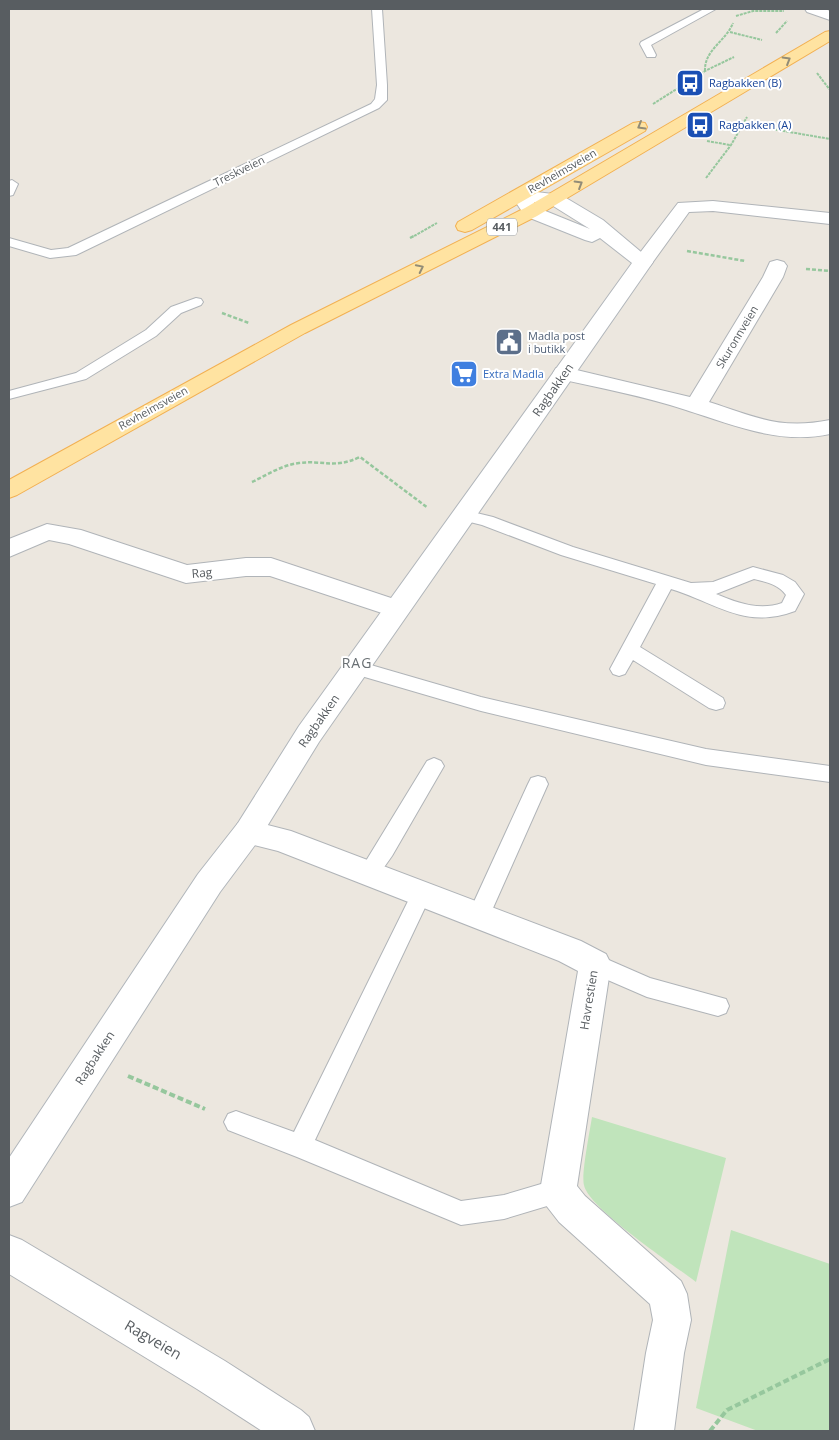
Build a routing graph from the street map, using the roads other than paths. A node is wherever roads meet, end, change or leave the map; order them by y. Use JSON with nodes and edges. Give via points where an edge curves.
{"nodes":[{"id":1,"x":377,"y":9,"type":"edge"},
{"id":2,"x":711,"y":9,"type":"edge"},
{"id":3,"x":812,"y":9,"type":"edge"},
{"id":4,"x":830,"y":17,"type":"edge"},
{"id":5,"x":804,"y":32,"type":"dead end"},
{"id":6,"x":830,"y":35,"type":"edge"},
{"id":7,"x":651,"y":55,"type":"dead end"},
{"id":8,"x":657,"y":116,"type":"dead end"},
{"id":9,"x":520,"y":195,"type":"junction"},
{"id":10,"x":555,"y":199,"type":"junction"},
{"id":11,"x":531,"y":212,"type":"junction"},
{"id":12,"x":830,"y":219,"type":"edge"},
{"id":13,"x":9,"y":242,"type":"edge"},
{"id":14,"x":633,"y":255,"type":"junction"},
{"id":15,"x":777,"y":266,"type":"dead end"},
{"id":16,"x":196,"y":302,"type":"road end"},
{"id":17,"x":298,"y":329,"type":"junction"},
{"id":18,"x":564,"y":373,"type":"junction"},
{"id":19,"x":9,"y":395,"type":"edge"},
{"id":20,"x":696,"y":406,"type":"junction"},
{"id":21,"x":830,"y":427,"type":"edge"},
{"id":22,"x":9,"y":490,"type":"edge"},
{"id":23,"x":464,"y":515,"type":"junction"},
{"id":24,"x":9,"y":549,"type":"edge"},
{"id":25,"x":666,"y":582,"type":"junction"},
{"id":26,"x":691,"y":589,"type":"junction"},
{"id":27,"x":397,"y":609,"type":"junction"},
{"id":28,"x":630,"y":650,"type":"junction"},
{"id":29,"x":357,"y":668,"type":"junction"},
{"id":30,"x":619,"y":669,"type":"dead end"},
{"id":31,"x":716,"y":704,"type":"dead end"},
{"id":32,"x":434,"y":766,"type":"dead end"},
{"id":33,"x":830,"y":774,"type":"edge"},
{"id":34,"x":538,"y":784,"type":"dead end"},
{"id":35,"x":248,"y":832,"type":"junction"},
{"id":36,"x":368,"y":874,"type":"junction"},
{"id":37,"x":421,"y":895,"type":"junction"},
{"id":38,"x":478,"y":917,"type":"junction"},
{"id":39,"x":595,"y":964,"type":"junction"},
{"id":40,"x":718,"y":1006,"type":"dead end"},
{"id":41,"x":236,"y":1122,"type":"road end"},
{"id":42,"x":300,"y":1146,"type":"junction"},
{"id":43,"x":9,"y":1189,"type":"edge"},
{"id":44,"x":558,"y":1191,"type":"junction"},
{"id":45,"x":9,"y":1253,"type":"edge"},
{"id":46,"x":295,"y":1431,"type":"edge"},
{"id":47,"x":654,"y":1431,"type":"edge"}],
"edges":[{"from":1,"to":13,"type":"lane","name":"Treskveien","via":[[382,86],[381,100],[375,106],[71,252],[50,254]]},
{"from":2,"to":7,"type":"lane","via":[[646,44]]},
{"from":3,"to":4,"type":"street"},
{"from":4,"to":5,"type":"main road"},
{"from":10,"to":6,"type":"main road","name":"Revheimsveien","number":"441","one_way":true},
{"from":8,"to":9,"type":"main road","name":"Revheimsveien","number":"441","one_way":true},
{"from":9,"to":10,"type":"street"},
{"from":9,"to":11,"type":"street"},
{"from":9,"to":17,"type":"main road","name":"Revheimsveien","number":"441","via":[[403,261]]},
{"from":10,"to":11,"type":"main road","name":"Revheimsveien","number":"441"},
{"from":10,"to":14,"type":"street","via":[[596,224]]},
{"from":11,"to":14,"type":"street"},
{"from":17,"to":11,"type":"main road","name":"Revheimsveien","number":"441","one_way":true},
{"from":12,"to":14,"type":"street","name":"Ragbakken","via":[[707,205],[684,207]]},
{"from":14,"to":18,"type":"street","name":"Ragbakken"},
{"from":15,"to":20,"type":"street","name":"Skuronnveien"},
{"from":16,"to":19,"type":"lane","via":[[176,310],[144,338],[81,376]]},
{"from":17,"to":22,"type":"main road","name":"Revheimsveien","number":"441"},
{"from":18,"to":20,"type":"street"},
{"from":18,"to":23,"type":"street","name":"Ragbakken"},
{"from":20,"to":21,"type":"street","via":[[762,428],[794,432]]},
{"from":23,"to":25,"type":"lane"},
{"from":23,"to":27,"type":"street","name":"Ragbakken"},
{"from":24,"to":27,"type":"street","name":"Rag","via":[[47,532],[72,536],[186,574],[270,567]]},
{"from":25,"to":26,"type":"lane"},
{"from":25,"to":28,"type":"lane"},
{"from":26,"to":26,"type":"lane","via":[[751,612],[767,613],[790,607],[795,594],[777,579],[753,573],[715,588]]},
{"from":27,"to":29,"type":"street","name":"Ragbakken"},
{"from":28,"to":30,"type":"lane"},
{"from":28,"to":31,"type":"lane"},
{"from":29,"to":33,"type":"lane","via":[[481,704],[706,757]]},
{"from":29,"to":35,"type":"street","name":"Ragbakken","via":[[309,734]]},
{"from":32,"to":36,"type":"lane"},
{"from":34,"to":38,"type":"lane"},
{"from":35,"to":36,"type":"street","name":"Havrestien","via":[[281,840]]},
{"from":35,"to":43,"type":"street","name":"Ragbakken","via":[[209,883]]},
{"from":36,"to":37,"type":"street","name":"Havrestien"},
{"from":37,"to":38,"type":"street","name":"Havrestien"},
{"from":37,"to":42,"type":"lane"},
{"from":38,"to":39,"type":"street","name":"Havrestien","via":[[570,951]]},
{"from":39,"to":40,"type":"lane","via":[[647,987]]},
{"from":39,"to":44,"type":"street","name":"Havrestien"},
{"from":41,"to":42,"type":"lane"},
{"from":42,"to":44,"type":"lane","via":[[461,1213],[504,1207]]},
{"from":44,"to":47,"type":"street","via":[[572,1209],[668,1294],[672,1320]]},
{"from":45,"to":46,"type":"street","name":"Ragveien","via":[[211,1375]]}]}
